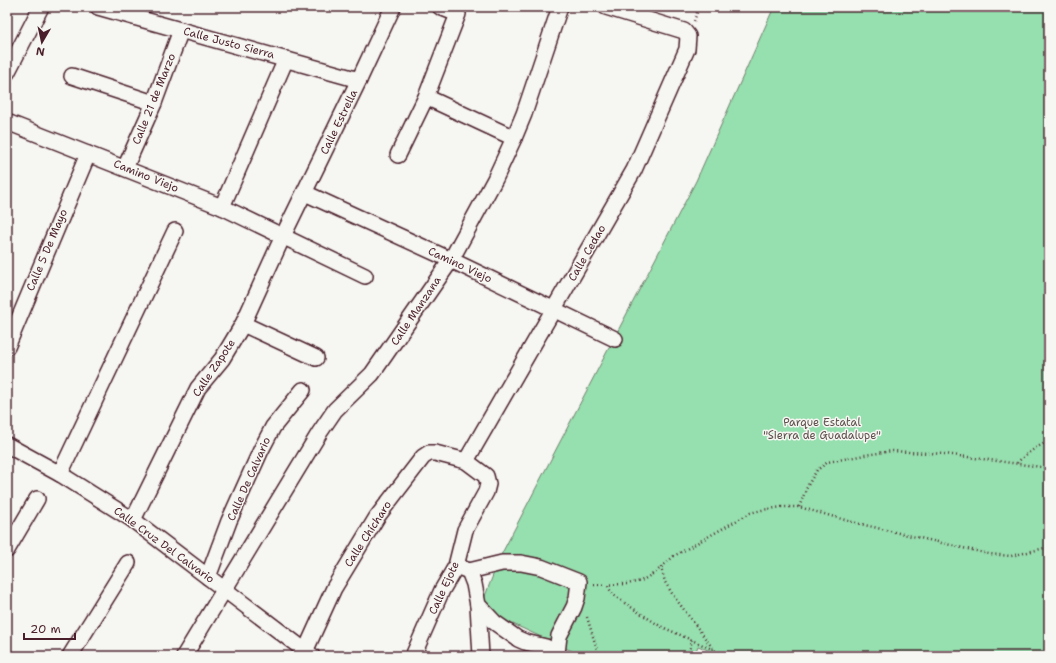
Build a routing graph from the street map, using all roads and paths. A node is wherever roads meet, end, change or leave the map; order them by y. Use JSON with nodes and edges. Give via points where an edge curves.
{"nodes":[{"id":1,"x":41,"y":7,"type":"edge"},
{"id":2,"x":98,"y":7,"type":"edge"},
{"id":3,"x":393,"y":7,"type":"edge"},
{"id":4,"x":440,"y":7,"type":"edge"},
{"id":5,"x":560,"y":7,"type":"edge"},
{"id":6,"x":606,"y":7,"type":"edge"},
{"id":7,"x":181,"y":30,"type":"junction"},
{"id":8,"x":286,"y":59,"type":"junction"},
{"id":9,"x":7,"y":73,"type":"edge"},
{"id":10,"x":72,"y":76,"type":"dead end"},
{"id":11,"x":359,"y":80,"type":"junction"},
{"id":12,"x":426,"y":97,"type":"junction"},
{"id":13,"x":154,"y":103,"type":"junction"},
{"id":14,"x":7,"y":122,"type":"edge"},
{"id":15,"x":514,"y":138,"type":"junction"},
{"id":16,"x":88,"y":154,"type":"junction"},
{"id":17,"x":398,"y":155,"type":"dead end"},
{"id":18,"x":125,"y":168,"type":"junction"},
{"id":19,"x":305,"y":193,"type":"junction"},
{"id":20,"x":222,"y":207,"type":"junction"},
{"id":21,"x":175,"y":231,"type":"dead end"},
{"id":22,"x":283,"y":236,"type":"junction"},
{"id":23,"x":451,"y":260,"type":"junction"},
{"id":24,"x":365,"y":276,"type":"dead end"},
{"id":25,"x":553,"y":310,"type":"junction"},
{"id":26,"x":242,"y":324,"type":"junction"},
{"id":27,"x":615,"y":339,"type":"dead end"},
{"id":28,"x":7,"y":347,"type":"edge"},
{"id":29,"x":316,"y":358,"type":"dead end"},
{"id":30,"x":303,"y":390,"type":"dead end"},
{"id":31,"x":1049,"y":442,"type":"edge"},
{"id":32,"x":7,"y":445,"type":"edge"},
{"id":33,"x":466,"y":461,"type":"junction"},
{"id":34,"x":1016,"y":463,"type":"junction"},
{"id":35,"x":1049,"y":468,"type":"edge"},
{"id":36,"x":60,"y":474,"type":"junction"},
{"id":37,"x":37,"y":499,"type":"dead end"},
{"id":38,"x":799,"y":507,"type":"junction"},
{"id":39,"x":133,"y":520,"type":"junction"},
{"id":40,"x":1049,"y":547,"type":"edge"},
{"id":41,"x":7,"y":550,"type":"edge"},
{"id":42,"x":128,"y":563,"type":"dead end"},
{"id":43,"x":661,"y":567,"type":"junction"},
{"id":44,"x":463,"y":568,"type":"junction"},
{"id":45,"x":208,"y":577,"type":"junction"},
{"id":46,"x":580,"y":582,"type":"junction"},
{"id":47,"x":608,"y":586,"type":"junction"},
{"id":48,"x":224,"y":589,"type":"junction"},
{"id":49,"x":577,"y":598,"type":"junction"},
{"id":50,"x":478,"y":605,"type":"junction"},
{"id":51,"x":692,"y":640,"type":"junction"},
{"id":52,"x":714,"y":650,"type":"junction"},
{"id":53,"x":307,"y":654,"type":"edge"},
{"id":54,"x":557,"y":655,"type":"edge"},
{"id":55,"x":70,"y":656,"type":"edge"},
{"id":56,"x":184,"y":656,"type":"edge"},
{"id":57,"x":413,"y":656,"type":"edge"},
{"id":58,"x":481,"y":656,"type":"edge"},
{"id":59,"x":600,"y":656,"type":"edge"},
{"id":60,"x":688,"y":656,"type":"edge"},
{"id":61,"x":725,"y":656,"type":"edge"}],
"edges":[{"from":1,"to":9,"type":"street"},
{"from":2,"to":7,"type":"street","name":"Calle Justo Sierra"},
{"from":3,"to":11,"type":"street","name":"Calle Estrella"},
{"from":4,"to":12,"type":"street","via":[[458,14]]},
{"from":5,"to":15,"type":"street","name":"Calle Manzana"},
{"from":6,"to":25,"type":"street","name":"Calle Cedao","via":[[684,31],[688,36],[686,49],[634,170]]},
{"from":7,"to":8,"type":"street","name":"Calle Justo Sierra"},
{"from":7,"to":13,"type":"street","name":"Calle 21 de Marzo"},
{"from":8,"to":11,"type":"street","name":"Calle Justo Sierra"},
{"from":8,"to":20,"type":"street"},
{"from":10,"to":13,"type":"street"},
{"from":11,"to":19,"type":"street","name":"Calle Estrella"},
{"from":12,"to":15,"type":"street"},
{"from":12,"to":17,"type":"street"},
{"from":13,"to":18,"type":"street","name":"Calle 21 de Marzo"},
{"from":14,"to":16,"type":"street","name":"Camino Viejo"},
{"from":15,"to":23,"type":"street","name":"Calle Manzana"},
{"from":16,"to":18,"type":"street","name":"Camino Viejo"},
{"from":16,"to":28,"type":"street","name":"Calle 5 De Mayo"},
{"from":18,"to":20,"type":"street","name":"Camino Viejo"},
{"from":19,"to":22,"type":"street","name":"Calle Estrella"},
{"from":19,"to":23,"type":"street","name":"Camino Viejo"},
{"from":20,"to":22,"type":"street","name":"Camino Viejo"},
{"from":21,"to":36,"type":"street"},
{"from":22,"to":24,"type":"street","name":"Camino Viejo"},
{"from":22,"to":26,"type":"street","name":"Calle Zapote"},
{"from":23,"to":25,"type":"street","name":"Camino Viejo"},
{"from":23,"to":48,"type":"street","name":"Calle Manzana","via":[[372,374],[335,410]]},
{"from":25,"to":27,"type":"street","name":"Camino Viejo"},
{"from":25,"to":33,"type":"street","name":"Calle Cedao"},
{"from":26,"to":29,"type":"street"},
{"from":26,"to":39,"type":"street","name":"Calle Zapote","via":[[222,359],[198,388]]},
{"from":30,"to":45,"type":"street","name":"Calle De Calvario","via":[[273,427],[260,450]]},
{"from":31,"to":34,"type":"path","via":[[1038,446]]},
{"from":32,"to":36,"type":"street","name":"Calle Cruz Del Calvario"},
{"from":33,"to":44,"type":"street","name":"Calle Ejote","via":[[486,476],[488,484],[465,530]]},
{"from":33,"to":53,"type":"street","name":"Calle Chícharo","via":[[435,453],[423,457],[377,517],[334,588]]},
{"from":34,"to":35,"type":"path"},
{"from":34,"to":38,"type":"path","via":[[944,454],[892,451],[828,462],[817,470]]},
{"from":36,"to":39,"type":"street","name":"Calle Cruz Del Calvario"},
{"from":37,"to":41,"type":"street"},
{"from":38,"to":40,"type":"path","via":[[989,554],[1011,556]]},
{"from":38,"to":43,"type":"path","via":[[750,513],[674,556]]},
{"from":39,"to":45,"type":"street","name":"Calle Cruz Del Calvario"},
{"from":42,"to":55,"type":"street"},
{"from":43,"to":47,"type":"path","via":[[641,581]]},
{"from":43,"to":52,"type":"path","via":[[665,582],[673,595]]},
{"from":44,"to":46,"type":"street","via":[[521,563],[542,567]]},
{"from":44,"to":50,"type":"street","via":[[474,584]]},
{"from":44,"to":57,"type":"street","name":"Calle Ejote","via":[[442,590]]},
{"from":45,"to":48,"type":"street","name":"Calle Cruz Del Calvario"},
{"from":46,"to":47,"type":"path"},
{"from":46,"to":49,"type":"street"},
{"from":47,"to":51,"type":"path","via":[[611,592],[640,614]]},
{"from":48,"to":53,"type":"street","name":"Calle Cruz Del Calvario"},
{"from":48,"to":56,"type":"street","name":"Calle Manzana"},
{"from":49,"to":54,"type":"street","via":[[559,636]]},
{"from":49,"to":59,"type":"path","via":[[589,621]]},
{"from":50,"to":54,"type":"street","via":[[494,622],[518,639],[546,647]]},
{"from":50,"to":58,"type":"street"},
{"from":51,"to":52,"type":"path"},
{"from":51,"to":60,"type":"path"},
{"from":52,"to":61,"type":"path"}]}
